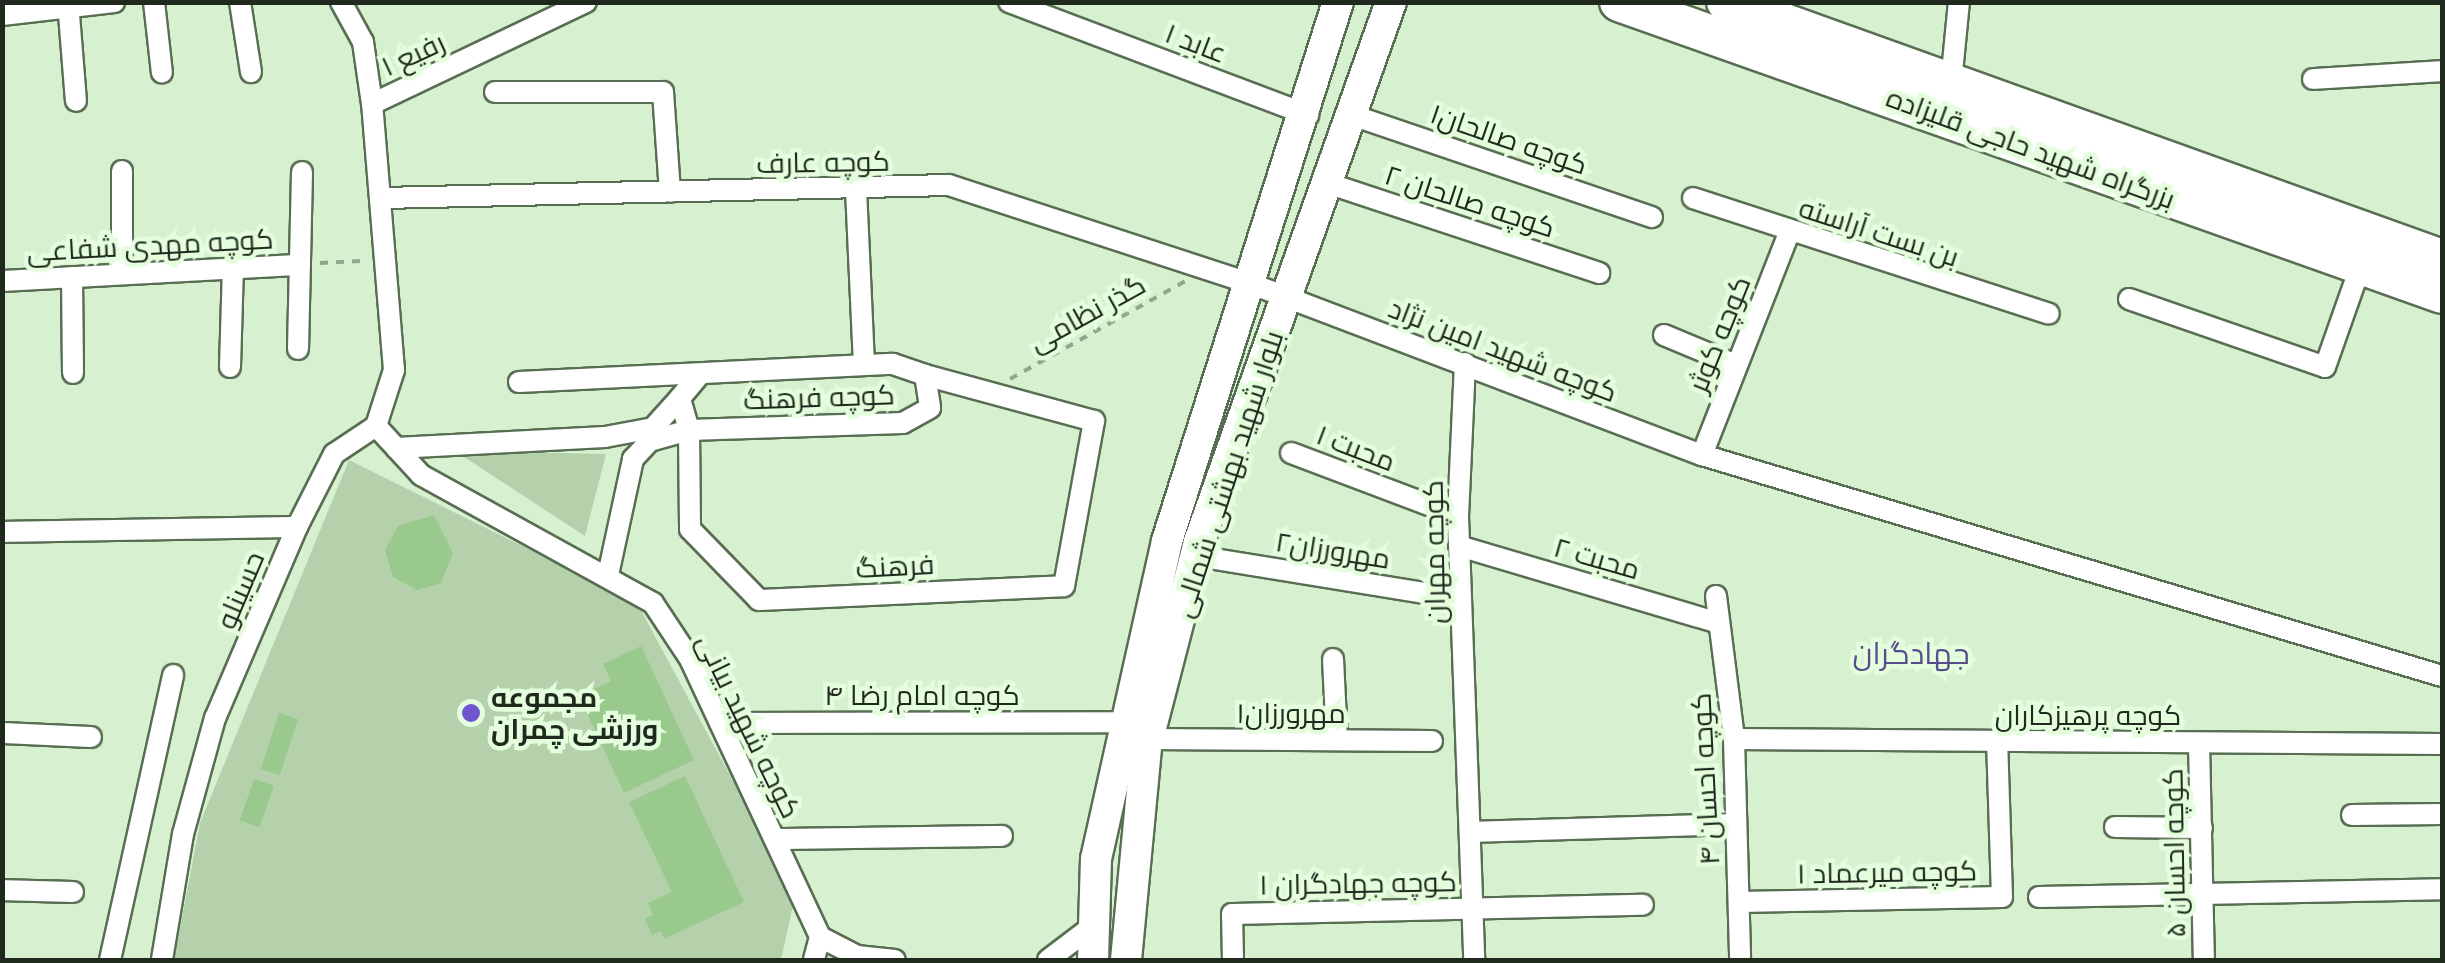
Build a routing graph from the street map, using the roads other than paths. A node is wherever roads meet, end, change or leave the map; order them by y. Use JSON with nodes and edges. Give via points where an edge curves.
{"nodes":[{"id":1,"x":114,"y":2,"type":"edge"},
{"id":2,"x":154,"y":2,"type":"edge"},
{"id":3,"x":240,"y":2,"type":"edge"},
{"id":4,"x":341,"y":2,"type":"edge"},
{"id":5,"x":586,"y":2,"type":"edge"},
{"id":6,"x":1009,"y":2,"type":"edge"},
{"id":7,"x":1338,"y":2,"type":"edge"},
{"id":8,"x":1392,"y":2,"type":"edge"},
{"id":9,"x":1619,"y":2,"type":"edge"},
{"id":10,"x":1726,"y":2,"type":"edge"},
{"id":11,"x":1959,"y":2,"type":"edge"},
{"id":12,"x":68,"y":5,"type":"edge"},
{"id":13,"x":2,"y":15,"type":"edge"},
{"id":14,"x":2442,"y":71,"type":"edge"},
{"id":15,"x":250,"y":72,"type":"dead end"},
{"id":16,"x":162,"y":73,"type":"dead end"},
{"id":17,"x":2313,"y":79,"type":"dead end"},
{"id":18,"x":1951,"y":84,"type":"junction"},
{"id":19,"x":494,"y":92,"type":"dead end"},
{"id":20,"x":76,"y":100,"type":"dead end"},
{"id":21,"x":372,"y":104,"type":"junction"},
{"id":22,"x":1349,"y":114,"type":"junction"},
{"id":23,"x":1308,"y":115,"type":"junction"},
{"id":24,"x":122,"y":171,"type":"dead end"},
{"id":25,"x":302,"y":172,"type":"dead end"},
{"id":26,"x":1324,"y":182,"type":"junction"},
{"id":27,"x":856,"y":189,"type":"junction"},
{"id":28,"x":670,"y":192,"type":"junction"},
{"id":29,"x":382,"y":198,"type":"junction"},
{"id":30,"x":1693,"y":198,"type":"dead end"},
{"id":31,"x":1652,"y":217,"type":"dead end"},
{"id":32,"x":1789,"y":233,"type":"junction"},
{"id":33,"x":2442,"y":259,"type":"edge"},
{"id":34,"x":300,"y":264,"type":"junction"},
{"id":35,"x":2361,"y":266,"type":"junction"},
{"id":36,"x":234,"y":267,"type":"junction"},
{"id":37,"x":1599,"y":273,"type":"dead end"},
{"id":38,"x":122,"y":274,"type":"junction"},
{"id":39,"x":72,"y":277,"type":"junction"},
{"id":40,"x":2,"y":281,"type":"edge"},
{"id":41,"x":1249,"y":283,"type":"junction"},
{"id":42,"x":2442,"y":294,"type":"edge"},
{"id":43,"x":1284,"y":297,"type":"junction"},
{"id":44,"x":2130,"y":298,"type":"dead end"},
{"id":45,"x":2049,"y":314,"type":"dead end"},
{"id":46,"x":1664,"y":335,"type":"dead end"},
{"id":47,"x":298,"y":350,"type":"dead end"},
{"id":48,"x":1465,"y":363,"type":"junction"},
{"id":49,"x":864,"y":366,"type":"junction"},
{"id":50,"x":1736,"y":366,"type":"junction"},
{"id":51,"x":230,"y":367,"type":"dead end"},
{"id":52,"x":72,"y":373,"type":"dead end"},
{"id":53,"x":700,"y":374,"type":"junction"},
{"id":54,"x":924,"y":375,"type":"junction"},
{"id":55,"x":519,"y":382,"type":"dead end"},
{"id":56,"x":680,"y":398,"type":"junction"},
{"id":57,"x":376,"y":426,"type":"junction"},
{"id":58,"x":689,"y":430,"type":"junction"},
{"id":59,"x":396,"y":448,"type":"junction"},
{"id":60,"x":1291,"y":453,"type":"dead end"},
{"id":61,"x":1702,"y":455,"type":"junction"},
{"id":62,"x":1458,"y":516,"type":"junction"},
{"id":63,"x":298,"y":527,"type":"junction"},
{"id":64,"x":2,"y":532,"type":"edge"},
{"id":65,"x":1459,"y":546,"type":"junction"},
{"id":66,"x":1196,"y":556,"type":"junction"},
{"id":67,"x":608,"y":574,"type":"junction"},
{"id":68,"x":1716,"y":596,"type":"dead end"},
{"id":69,"x":1461,"y":599,"type":"junction"},
{"id":70,"x":1720,"y":623,"type":"junction"},
{"id":71,"x":1332,"y":659,"type":"dead end"},
{"id":72,"x":172,"y":676,"type":"dead end"},
{"id":73,"x":2442,"y":676,"type":"edge"},
{"id":74,"x":720,"y":722,"type":"junction"},
{"id":75,"x":1136,"y":731,"type":"junction"},
{"id":76,"x":2,"y":733,"type":"edge"},
{"id":77,"x":92,"y":737,"type":"dead end"},
{"id":78,"x":1337,"y":740,"type":"junction"},
{"id":79,"x":1734,"y":740,"type":"junction"},
{"id":80,"x":1432,"y":741,"type":"dead end"},
{"id":81,"x":1997,"y":742,"type":"junction"},
{"id":82,"x":2199,"y":744,"type":"junction"},
{"id":83,"x":2442,"y":744,"type":"edge"},
{"id":84,"x":2442,"y":814,"type":"edge"},
{"id":85,"x":2352,"y":815,"type":"dead end"},
{"id":86,"x":1736,"y":824,"type":"junction"},
{"id":87,"x":2116,"y":827,"type":"dead end"},
{"id":88,"x":2202,"y":828,"type":"junction"},
{"id":89,"x":1470,"y":832,"type":"junction"},
{"id":90,"x":1002,"y":836,"type":"dead end"},
{"id":91,"x":774,"y":839,"type":"junction"},
{"id":92,"x":2442,"y":889,"type":"edge"},
{"id":93,"x":2,"y":890,"type":"edge"},
{"id":94,"x":72,"y":892,"type":"dead end"},
{"id":95,"x":2204,"y":894,"type":"junction"},
{"id":96,"x":2039,"y":896,"type":"dead end"},
{"id":97,"x":1738,"y":902,"type":"junction"},
{"id":98,"x":1644,"y":905,"type":"dead end"},
{"id":99,"x":1473,"y":908,"type":"junction"},
{"id":100,"x":1094,"y":925,"type":"junction"},
{"id":101,"x":820,"y":937,"type":"junction"},
{"id":102,"x":110,"y":960,"type":"edge"},
{"id":103,"x":162,"y":960,"type":"edge"},
{"id":104,"x":814,"y":960,"type":"edge"},
{"id":105,"x":894,"y":960,"type":"edge"},
{"id":106,"x":1048,"y":960,"type":"edge"},
{"id":107,"x":1093,"y":960,"type":"edge"},
{"id":108,"x":1126,"y":960,"type":"edge"},
{"id":109,"x":1233,"y":960,"type":"edge"},
{"id":110,"x":1474,"y":960,"type":"edge"},
{"id":111,"x":1740,"y":960,"type":"edge"},
{"id":112,"x":2204,"y":960,"type":"edge"}],
"edges":[{"from":1,"to":12,"type":"street"},
{"from":2,"to":16,"type":"street"},
{"from":3,"to":15,"type":"street"},
{"from":4,"to":21,"type":"street","via":[[363,42]]},
{"from":5,"to":21,"type":"street","name":"رفیع ۱"},
{"from":6,"to":23,"type":"street","name":"عابد ۱"},
{"from":7,"to":23,"type":"main road","name":"بلوار شهید بهشتی شمالی"},
{"from":8,"to":22,"type":"main road","name":"بلوار شهید بهشتی شمالی"},
{"from":9,"to":35,"type":"highway","name":"بزرگراه شهید حاجی قلیزاده"},
{"from":10,"to":18,"type":"highway","name":"بزرگراه شهید حاجی قلیزاده"},
{"from":11,"to":18,"type":"street"},
{"from":12,"to":13,"type":"street"},
{"from":12,"to":20,"type":"street"},
{"from":14,"to":17,"type":"street"},
{"from":18,"to":33,"type":"highway","name":"بزرگراه شهید حاجی قلیزاده"},
{"from":19,"to":28,"type":"street","via":[[663,92]]},
{"from":21,"to":29,"type":"street"},
{"from":22,"to":26,"type":"main road","name":"بلوار شهید بهشتی شمالی"},
{"from":22,"to":31,"type":"street","name":"کوچه صالحان۱"},
{"from":23,"to":41,"type":"main road","name":"بلوار شهید بهشتی شمالی"},
{"from":24,"to":38,"type":"street"},
{"from":25,"to":34,"type":"street"},
{"from":26,"to":37,"type":"street","name":"کوچه صالحان ۲"},
{"from":26,"to":43,"type":"main road","name":"بلوار شهید بهشتی شمالی"},
{"from":27,"to":28,"type":"street","name":"کوچه عارف"},
{"from":27,"to":41,"type":"street","name":"کوچه عارف","via":[[949,185]]},
{"from":27,"to":49,"type":"street"},
{"from":28,"to":29,"type":"street","name":"کوچه عارف"},
{"from":29,"to":57,"type":"street","via":[[394,370]]},
{"from":30,"to":32,"type":"street","name":"بن بست آراسته"},
{"from":32,"to":45,"type":"street","name":"بن بست آراسته"},
{"from":32,"to":50,"type":"street","name":"کوچه کوثر"},
{"from":34,"to":36,"type":"street","name":"کوچه مهدی شفاعی"},
{"from":34,"to":47,"type":"street"},
{"from":35,"to":42,"type":"highway","name":"بزرگراه شهید حاجی قلیزاده"},
{"from":35,"to":44,"type":"street","via":[[2325,367]]},
{"from":36,"to":38,"type":"street","name":"کوچه مهدی شفاعی"},
{"from":36,"to":51,"type":"street"},
{"from":38,"to":39,"type":"street","name":"کوچه مهدی شفاعی"},
{"from":39,"to":40,"type":"street","name":"کوچه مهدی شفاعی"},
{"from":39,"to":52,"type":"street"},
{"from":41,"to":43,"type":"street","name":"کوچه شهید امین نژاد"},
{"from":41,"to":75,"type":"main road","name":"بلوار شهید بهشتی شمالی","via":[[1167,541]]},
{"from":43,"to":48,"type":"street","name":"کوچه شهید امین نژاد"},
{"from":43,"to":66,"type":"main road","name":"بلوار شهید بهشتی شمالی"},
{"from":46,"to":50,"type":"street"},
{"from":48,"to":61,"type":"street","name":"کوچه شهید امین نژاد"},
{"from":48,"to":62,"type":"street","name":"کوچه مهران"},
{"from":49,"to":53,"type":"street","name":"کوچه فرهنگ"},
{"from":49,"to":54,"type":"street","name":"کوچه فرهنگ","via":[[893,364]]},
{"from":50,"to":61,"type":"street","name":"کوچه کوثر"},
{"from":53,"to":55,"type":"street","name":"کوچه فرهنگ"},
{"from":53,"to":56,"type":"street"},
{"from":54,"to":58,"type":"street","name":"کوچه فرهنگ","via":[[930,408],[922,418]]},
{"from":54,"to":58,"type":"street","name":"فرهنگ","via":[[1094,421],[1064,586],[759,600],[690,529]]},
{"from":56,"to":58,"type":"street"},
{"from":56,"to":59,"type":"street","via":[[653,428]]},
{"from":57,"to":59,"type":"street","name":"کوچه شهید بیانی"},
{"from":57,"to":63,"type":"street","via":[[334,454]]},
{"from":58,"to":67,"type":"street","name":"کوچه فرهنگ","via":[[650,441],[632,460]]},
{"from":59,"to":67,"type":"street","name":"کوچه شهید بیانی","via":[[421,475]]},
{"from":60,"to":62,"type":"street","name":"محبت ۱"},
{"from":61,"to":73,"type":"street","name":"کوچه شهید امین نژاد"},
{"from":62,"to":65,"type":"street","name":"کوچه مهران"},
{"from":63,"to":64,"type":"street","name":"حسینلو"},
{"from":63,"to":103,"type":"street","name":"حسینلو","via":[[215,718],[183,834]]},
{"from":65,"to":69,"type":"street","name":"کوچه مهران"},
{"from":65,"to":70,"type":"street","name":"محبت ۲"},
{"from":66,"to":69,"type":"street","name":"مهرورزان۲"},
{"from":66,"to":75,"type":"main road","name":"بلوار شهید بهشتی شمالی"},
{"from":67,"to":74,"type":"street","name":"کوچه شهید بیانی","via":[[653,603]]},
{"from":68,"to":70,"type":"street","name":"کوچه احسان ۴"},
{"from":69,"to":89,"type":"street","name":"کوچه مهران"},
{"from":70,"to":79,"type":"street","name":"کوچه احسان ۴"},
{"from":71,"to":78,"type":"street"},
{"from":72,"to":102,"type":"street"},
{"from":74,"to":75,"type":"street","name":"کوچه امام رضا ۴"},
{"from":74,"to":91,"type":"street","name":"کوچه شهید بیانی"},
{"from":75,"to":78,"type":"street","name":"مهرورزان۱"},
{"from":75,"to":100,"type":"main road","name":"بلوار شهید بهشتی شمالی","via":[[1096,860]]},
{"from":75,"to":108,"type":"main road","name":"بلوار شهید بهشتی شمالی"},
{"from":76,"to":77,"type":"street"},
{"from":78,"to":80,"type":"street","name":"مهرورزان۱"},
{"from":79,"to":81,"type":"street","name":"کوچه پرهیزکاران"},
{"from":79,"to":86,"type":"street","name":"کوچه احسان ۴"},
{"from":81,"to":82,"type":"street","name":"کوچه پرهیزکاران"},
{"from":81,"to":97,"type":"street","name":"کوچه میرعماد ۱","via":[[2002,897]]},
{"from":82,"to":83,"type":"street","name":"کوچه پرهیزکاران"},
{"from":82,"to":88,"type":"street","name":"کوچه احسان ۵"},
{"from":84,"to":85,"type":"street"},
{"from":86,"to":89,"type":"street"},
{"from":86,"to":97,"type":"street","name":"کوچه احسان ۴"},
{"from":87,"to":88,"type":"street"},
{"from":88,"to":95,"type":"street","name":"کوچه احسان ۵"},
{"from":89,"to":99,"type":"street","name":"کوچه مهران"},
{"from":90,"to":91,"type":"street"},
{"from":91,"to":101,"type":"street","name":"کوچه شهید بیانی"},
{"from":92,"to":95,"type":"street"},
{"from":93,"to":94,"type":"street"},
{"from":95,"to":96,"type":"street"},
{"from":95,"to":112,"type":"street","name":"کوچه احسان ۵"},
{"from":97,"to":111,"type":"street","name":"کوچه احسان ۴"},
{"from":98,"to":99,"type":"street"},
{"from":99,"to":109,"type":"street","name":"کوچه جهادگران ۱","via":[[1232,914]]},
{"from":99,"to":110,"type":"street","name":"کوچه مهران"},
{"from":100,"to":106,"type":"street"},
{"from":100,"to":107,"type":"main road","name":"بلوار شهید بهشتی شمالی"},
{"from":101,"to":104,"type":"street"},
{"from":101,"to":105,"type":"street","via":[[857,956]]}]}
